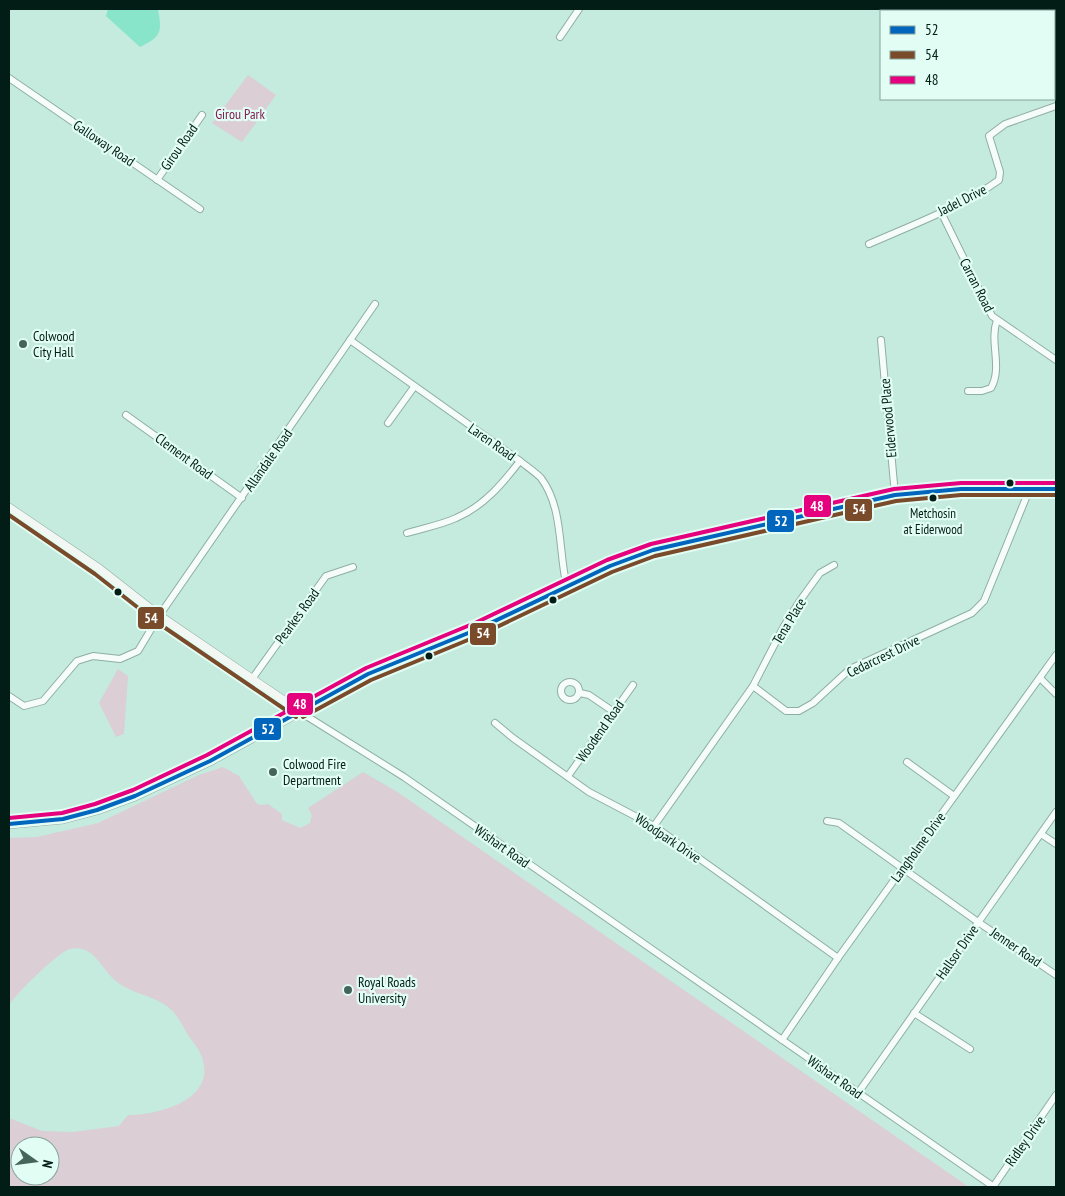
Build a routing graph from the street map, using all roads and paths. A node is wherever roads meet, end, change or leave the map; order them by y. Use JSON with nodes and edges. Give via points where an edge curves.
{"nodes":[{"id":1,"x":580,"y":9,"type":"edge"},
{"id":2,"x":560,"y":37,"type":"dead end"},
{"id":3,"x":9,"y":78,"type":"edge"},
{"id":4,"x":1056,"y":106,"type":"edge"},
{"id":5,"x":202,"y":115,"type":"dead end"},
{"id":6,"x":157,"y":180,"type":"junction"},
{"id":7,"x":200,"y":209,"type":"dead end"},
{"id":8,"x":942,"y":212,"type":"junction"},
{"id":9,"x":869,"y":244,"type":"dead end"},
{"id":10,"x":375,"y":304,"type":"dead end"},
{"id":11,"x":997,"y":320,"type":"junction"},
{"id":12,"x":350,"y":340,"type":"junction"},
{"id":13,"x":881,"y":340,"type":"dead end"},
{"id":14,"x":1056,"y":360,"type":"edge"},
{"id":15,"x":414,"y":387,"type":"junction"},
{"id":16,"x":968,"y":391,"type":"dead end"},
{"id":17,"x":126,"y":415,"type":"dead end"},
{"id":18,"x":388,"y":423,"type":"dead end"},
{"id":19,"x":520,"y":461,"type":"junction"},
{"id":20,"x":1030,"y":488,"type":"junction"},
{"id":21,"x":1056,"y":489,"type":"edge"},
{"id":22,"x":896,"y":496,"type":"junction"},
{"id":23,"x":242,"y":498,"type":"junction"},
{"id":24,"x":9,"y":508,"type":"edge"},
{"id":25,"x":407,"y":533,"type":"dead end"},
{"id":26,"x":834,"y":565,"type":"dead end"},
{"id":27,"x":353,"y":567,"type":"dead end"},
{"id":28,"x":567,"y":587,"type":"junction"},
{"id":29,"x":159,"y":616,"type":"junction"},
{"id":30,"x":1056,"y":655,"type":"edge"},
{"id":31,"x":252,"y":679,"type":"junction"},
{"id":32,"x":1040,"y":679,"type":"junction"},
{"id":33,"x":633,"y":685,"type":"dead end"},
{"id":34,"x":754,"y":686,"type":"junction"},
{"id":35,"x":580,"y":693,"type":"dead end"},
{"id":36,"x":1056,"y":694,"type":"edge"},
{"id":37,"x":9,"y":696,"type":"edge"},
{"id":38,"x":300,"y":712,"type":"junction"},
{"id":39,"x":614,"y":712,"type":"junction"},
{"id":40,"x":495,"y":723,"type":"dead end"},
{"id":41,"x":907,"y":762,"type":"dead end"},
{"id":42,"x":568,"y":776,"type":"junction"},
{"id":43,"x":954,"y":796,"type":"junction"},
{"id":44,"x":1056,"y":812,"type":"edge"},
{"id":45,"x":827,"y":821,"type":"dead end"},
{"id":46,"x":9,"y":824,"type":"edge"},
{"id":47,"x":654,"y":826,"type":"junction"},
{"id":48,"x":1041,"y":834,"type":"junction"},
{"id":49,"x":1056,"y":844,"type":"edge"},
{"id":50,"x":902,"y":868,"type":"junction"},
{"id":51,"x":978,"y":922,"type":"junction"},
{"id":52,"x":838,"y":958,"type":"junction"},
{"id":53,"x":1056,"y":975,"type":"edge"},
{"id":54,"x":914,"y":1013,"type":"junction"},
{"id":55,"x":782,"y":1040,"type":"junction"},
{"id":56,"x":970,"y":1049,"type":"dead end"},
{"id":57,"x":858,"y":1093,"type":"junction"},
{"id":58,"x":1056,"y":1095,"type":"edge"},
{"id":59,"x":994,"y":1187,"type":"edge"}],
"edges":[{"from":1,"to":2,"type":"street"},
{"from":3,"to":6,"type":"street","name":"Galloway Road"},
{"from":4,"to":8,"type":"street","name":"Jadel Drive","via":[[996,129],[989,136],[1000,172],[998,180]]},
{"from":5,"to":6,"type":"street","name":"Girou Road"},
{"from":6,"to":7,"type":"street","name":"Galloway Road"},
{"from":8,"to":9,"type":"street","name":"Jadel Drive"},
{"from":8,"to":11,"type":"street","name":"Carran Road","via":[[988,309]]},
{"from":10,"to":12,"type":"street","name":"Allandale Road"},
{"from":11,"to":14,"type":"street","name":"Carran Road"},
{"from":11,"to":16,"type":"street","via":[[994,328],[995,381],[991,388]]},
{"from":12,"to":15,"type":"street","name":"Laren Road"},
{"from":12,"to":23,"type":"street","name":"Allandale Road"},
{"from":13,"to":22,"type":"street","name":"Eiderwood Place"},
{"from":15,"to":18,"type":"street"},
{"from":15,"to":19,"type":"street","name":"Laren Road"},
{"from":17,"to":23,"type":"street","name":"Clement Road"},
{"from":19,"to":25,"type":"street","via":[[497,490],[476,507],[456,518]]},
{"from":19,"to":28,"type":"street","name":"Laren Road","via":[[540,478],[550,494],[558,518],[562,569]]},
{"from":20,"to":21,"type":"main road"},
{"from":20,"to":22,"type":"main road","via":[[961,489]]},
{"from":20,"to":34,"type":"street","name":"Cedarcrest Drive","via":[[984,601],[972,613],[850,669],[813,703],[799,711],[786,712]]},
{"from":22,"to":28,"type":"main road","via":[[653,550]]},
{"from":23,"to":29,"type":"street","name":"Allandale Road"},
{"from":24,"to":29,"type":"main road","name":"Wishart Road","via":[[99,569]]},
{"from":26,"to":34,"type":"street","name":"Tena Place","via":[[820,573],[798,602]]},
{"from":27,"to":31,"type":"street","name":"Pearkes Road","via":[[326,576]]},
{"from":28,"to":38,"type":"main road","via":[[368,674]]},
{"from":29,"to":31,"type":"main road","name":"Wishart Road"},
{"from":29,"to":37,"type":"street","name":"Allandale Road","via":[[138,651],[120,659],[93,656],[77,661],[44,701],[24,706]]},
{"from":30,"to":32,"type":"street","name":"Langholme Drive"},
{"from":31,"to":38,"type":"main road","name":"Wishart Road"},
{"from":32,"to":36,"type":"street"},
{"from":32,"to":43,"type":"street","name":"Langholme Drive"},
{"from":33,"to":39,"type":"street","name":"Woodend Road"},
{"from":34,"to":47,"type":"street"},
{"from":35,"to":39,"type":"street","via":[[589,695]]},
{"from":38,"to":46,"type":"main road","via":[[210,761],[134,796],[63,818]]},
{"from":38,"to":55,"type":"street","name":"Wishart Road","via":[[404,777]]},
{"from":39,"to":42,"type":"street","name":"Woodend Road"},
{"from":40,"to":42,"type":"street","name":"Woodpark Drive"},
{"from":41,"to":43,"type":"street"},
{"from":42,"to":47,"type":"street","name":"Woodpark Drive","via":[[589,792]]},
{"from":43,"to":50,"type":"street","name":"Langholme Drive"},
{"from":44,"to":48,"type":"street","name":"Hallsor Drive"},
{"from":45,"to":50,"type":"street","name":"Jenner Road","via":[[838,823]]},
{"from":47,"to":52,"type":"street","name":"Woodpark Drive"},
{"from":48,"to":49,"type":"street"},
{"from":48,"to":51,"type":"street","name":"Hallsor Drive"},
{"from":50,"to":51,"type":"street","name":"Jenner Road"},
{"from":50,"to":52,"type":"street","name":"Langholme Drive"},
{"from":51,"to":53,"type":"street","name":"Jenner Road"},
{"from":51,"to":54,"type":"street","name":"Hallsor Drive"},
{"from":52,"to":55,"type":"street","name":"Langholme Drive"},
{"from":54,"to":56,"type":"street"},
{"from":54,"to":57,"type":"street","name":"Hallsor Drive"},
{"from":55,"to":57,"type":"street","name":"Wishart Road"},
{"from":57,"to":59,"type":"street","name":"Wishart Road"},
{"from":58,"to":59,"type":"street","name":"Ridley Drive"}]}
